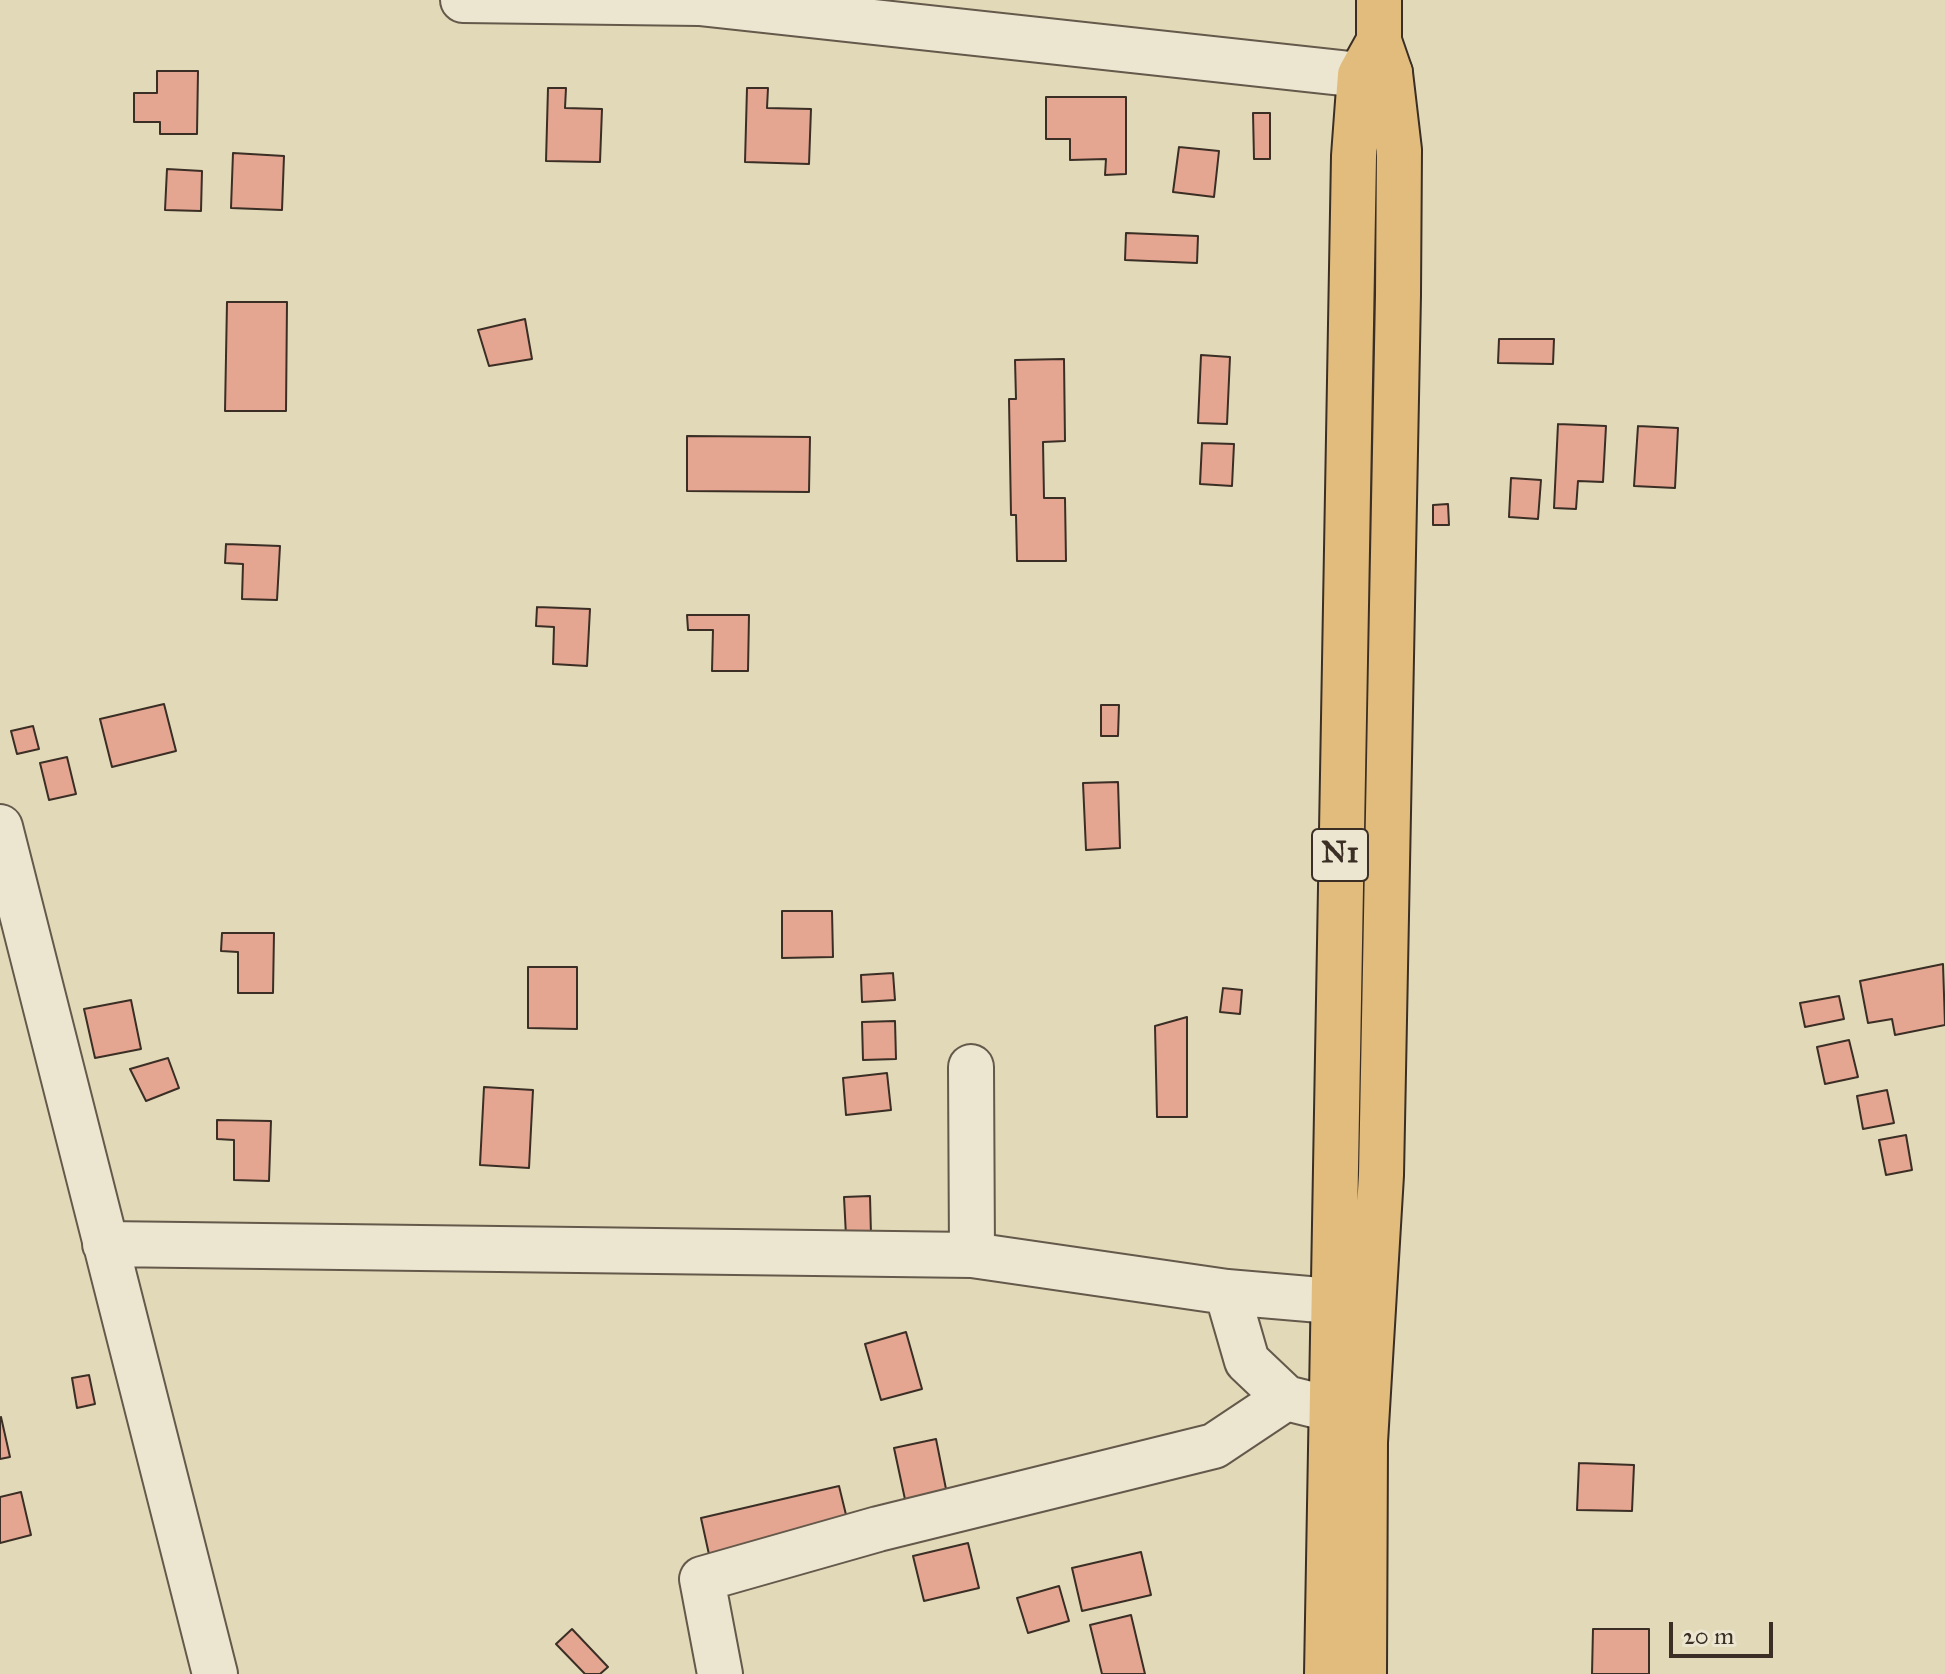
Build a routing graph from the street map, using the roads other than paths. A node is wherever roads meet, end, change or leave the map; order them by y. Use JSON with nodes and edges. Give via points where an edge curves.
{"nodes":[{"id":1,"x":463,"y":0,"type":"edge"},
{"id":2,"x":699,"y":1,"type":"edge"},
{"id":3,"x":1377,"y":47,"type":"edge"},
{"id":4,"x":0,"y":827,"type":"edge"},
{"id":5,"x":971,"y":1067,"type":"dead end"},
{"id":6,"x":105,"y":1244,"type":"junction"},
{"id":7,"x":972,"y":1255,"type":"junction"},
{"id":8,"x":1227,"y":1292,"type":"junction"},
{"id":9,"x":1332,"y":1301,"type":"junction"},
{"id":10,"x":1286,"y":1398,"type":"junction"},
{"id":11,"x":1332,"y":1409,"type":"junction"},
{"id":12,"x":215,"y":1674,"type":"edge"},
{"id":13,"x":720,"y":1674,"type":"edge"},
{"id":14,"x":1327,"y":1674,"type":"edge"},
{"id":15,"x":1364,"y":1674,"type":"edge"}],
"edges":[{"from":1,"to":2,"type":"street"},
{"from":2,"to":3,"type":"street"},
{"from":3,"to":9,"type":"main road","number":"N1","via":[[1354,156]]},
{"from":3,"to":15,"type":"main road","number":"N1","via":[[1399,150],[1398,310],[1381,1175],[1365,1442]]},
{"from":4,"to":6,"type":"street"},
{"from":5,"to":7,"type":"street"},
{"from":6,"to":7,"type":"street"},
{"from":6,"to":12,"type":"street"},
{"from":7,"to":8,"type":"street"},
{"from":8,"to":9,"type":"street"},
{"from":8,"to":10,"type":"street","via":[[1247,1361]]},
{"from":9,"to":11,"type":"main road","number":"N1"},
{"from":10,"to":11,"type":"street"},
{"from":10,"to":13,"type":"street","via":[[1214,1446],[878,1529],[702,1579]]},
{"from":11,"to":14,"type":"main road","number":"N1"}]}
